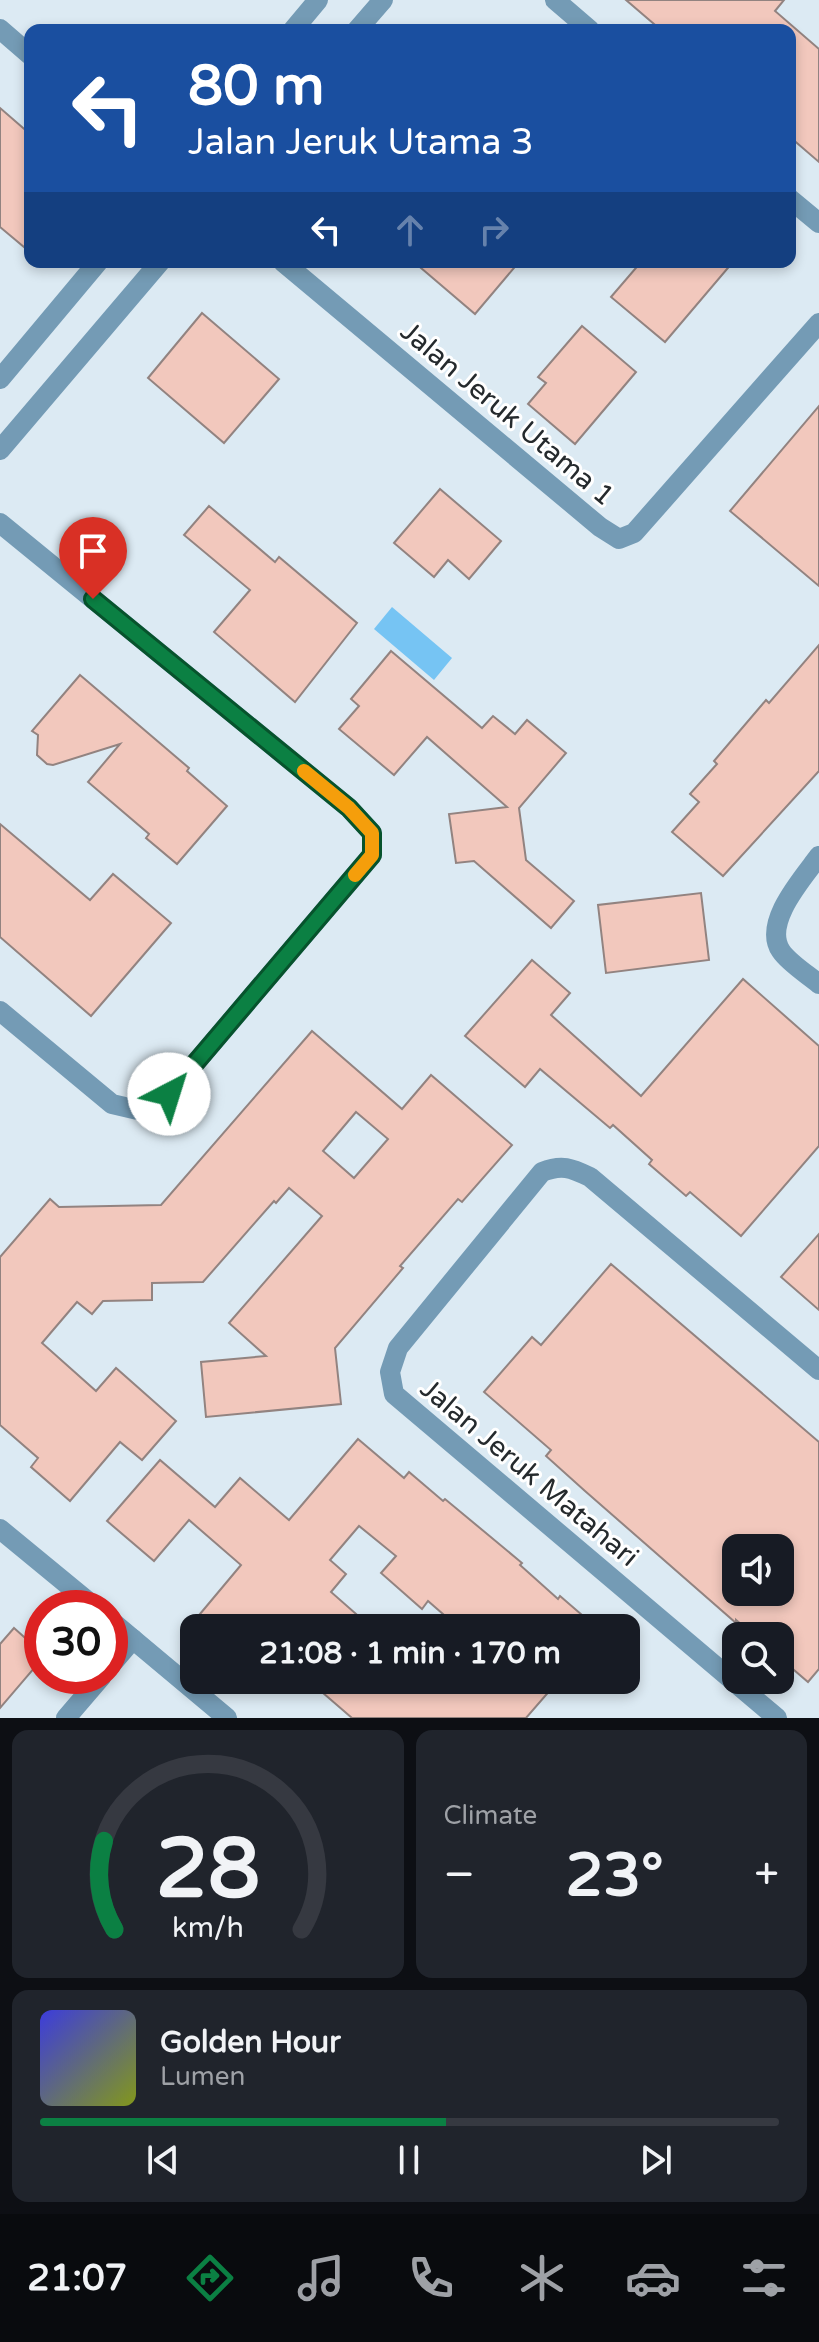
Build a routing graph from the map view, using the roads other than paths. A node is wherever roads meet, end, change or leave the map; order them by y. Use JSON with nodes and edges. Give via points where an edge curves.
{"nodes":[{"id":1,"x":318,"y":0,"type":"edge"},
{"id":2,"x":383,"y":0,"type":"edge"},
{"id":3,"x":555,"y":0,"type":"edge"},
{"id":4,"x":298,"y":24,"type":"edge"},
{"id":5,"x":362,"y":24,"type":"edge"},
{"id":6,"x":583,"y":24,"type":"edge"},
{"id":7,"x":0,"y":29,"type":"edge"},
{"id":8,"x":24,"y":50,"type":"edge"},
{"id":9,"x":796,"y":204,"type":"edge"},
{"id":10,"x":819,"y":223,"type":"edge"},
{"id":11,"x":93,"y":268,"type":"edge"},
{"id":12,"x":155,"y":268,"type":"edge"},
{"id":13,"x":290,"y":268,"type":"edge"},
{"id":14,"x":819,"y":323,"type":"edge"},
{"id":15,"x":0,"y":379,"type":"edge"},
{"id":16,"x":0,"y":450,"type":"edge"},
{"id":17,"x":0,"y":523,"type":"edge"},
{"id":18,"x":819,"y":856,"type":"edge"},
{"id":19,"x":819,"y":984,"type":"edge"},
{"id":20,"x":0,"y":1011,"type":"edge"},
{"id":21,"x":819,"y":1370,"type":"edge"},
{"id":22,"x":0,"y":1529,"type":"edge"},
{"id":23,"x":74,"y":1590,"type":"edge"},
{"id":24,"x":128,"y":1635,"type":"edge"},
{"id":25,"x":133,"y":1639,"type":"junction"},
{"id":26,"x":128,"y":1645,"type":"edge"},
{"id":27,"x":87,"y":1694,"type":"edge"},
{"id":28,"x":66,"y":1718,"type":"edge"},
{"id":29,"x":227,"y":1718,"type":"edge"},
{"id":30,"x":777,"y":1718,"type":"edge"}],
"edges":[{"from":1,"to":4,"type":"street"},
{"from":2,"to":5,"type":"street"},
{"from":3,"to":6,"type":"street"},
{"from":7,"to":8,"type":"street"},
{"from":9,"to":10,"type":"street"},
{"from":11,"to":15,"type":"street"},
{"from":12,"to":16,"type":"street"},
{"from":13,"to":14,"type":"street","name":"Jalan Jeruk Utama 1","via":[[619,539],[634,533]]},
{"from":17,"to":20,"type":"street","via":[[349,808],[372,833],[372,855],[169,1094],[142,1111],[112,1104]]},
{"from":18,"to":19,"type":"street","via":[[784,904],[776,936],[780,950]]},
{"from":21,"to":30,"type":"street","name":"Jalan Jeruk Matahari","via":[[590,1177],[569,1166],[556,1166],[542,1172],[398,1348],[390,1372],[394,1394]]},
{"from":22,"to":23,"type":"street"},
{"from":24,"to":25,"type":"street"},
{"from":25,"to":26,"type":"street"},
{"from":25,"to":29,"type":"street"},
{"from":27,"to":28,"type":"street"}]}
